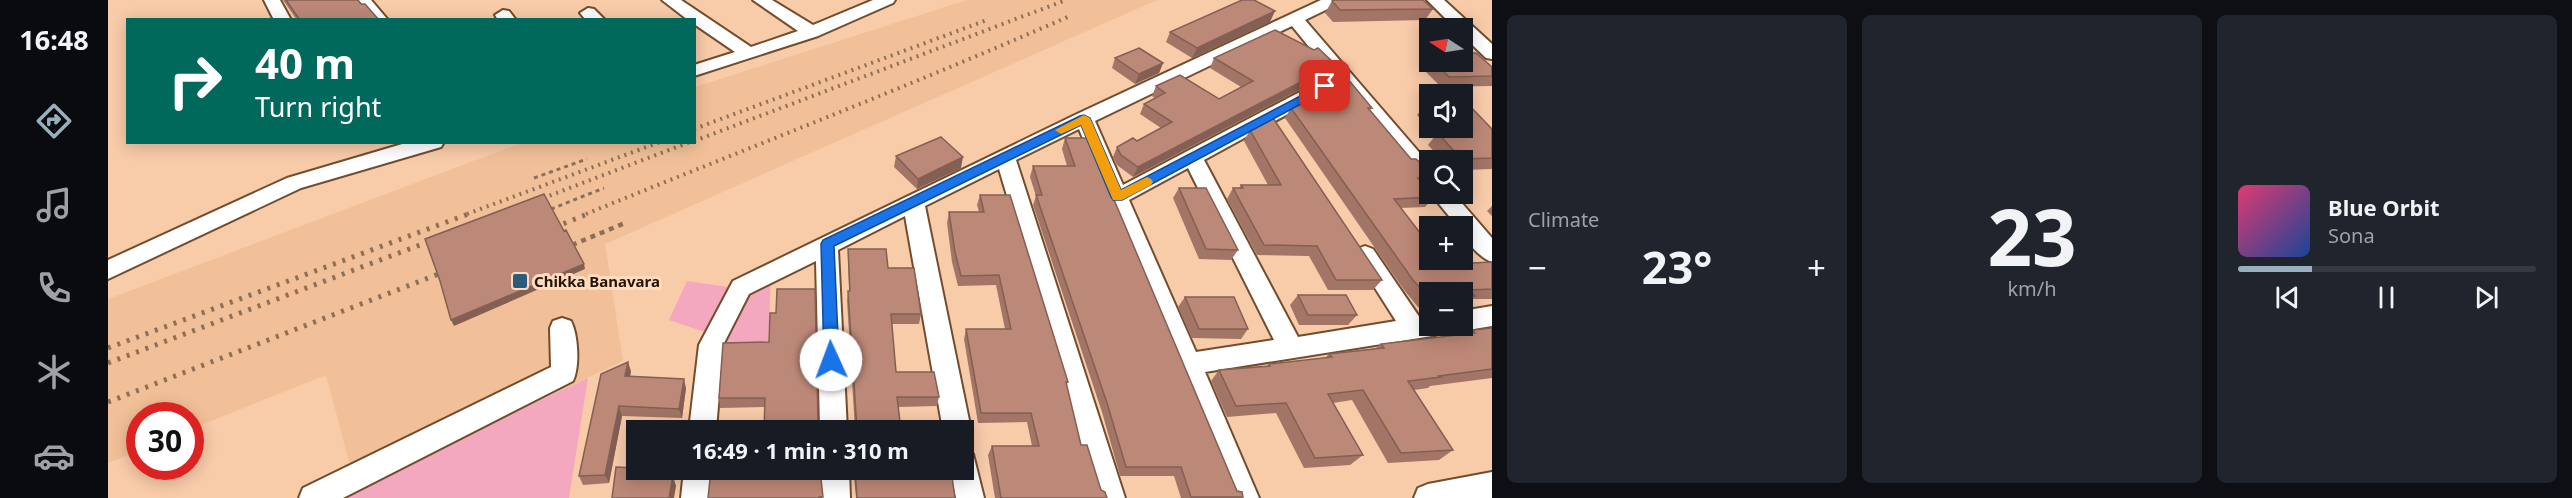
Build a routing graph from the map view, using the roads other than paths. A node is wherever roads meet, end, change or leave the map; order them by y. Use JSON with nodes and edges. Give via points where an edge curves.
{"nodes":[{"id":1,"x":272,"y":0,"type":"edge"},
{"id":2,"x":362,"y":0,"type":"edge"},
{"id":3,"x":670,"y":0,"type":"edge"},
{"id":4,"x":761,"y":0,"type":"edge"},
{"id":5,"x":887,"y":0,"type":"edge"},
{"id":6,"x":1334,"y":0,"type":"edge"},
{"id":7,"x":867,"y":4,"type":"edge"},
{"id":8,"x":1429,"y":4,"type":"edge"},
{"id":9,"x":282,"y":18,"type":"edge"},
{"id":10,"x":378,"y":18,"type":"edge"},
{"id":11,"x":1438,"y":18,"type":"edge"},
{"id":12,"x":1295,"y":19,"type":"junction"},
{"id":13,"x":812,"y":32,"type":"junction"},
{"id":14,"x":750,"y":54,"type":"junction"},
{"id":15,"x":1492,"y":54,"type":"edge"},
{"id":16,"x":1473,"y":55,"type":"edge"},
{"id":17,"x":696,"y":71,"type":"edge"},
{"id":18,"x":1492,"y":73,"type":"edge"},
{"id":19,"x":1343,"y":76,"type":"junction"},
{"id":20,"x":1271,"y":115,"type":"junction"},
{"id":21,"x":1084,"y":118,"type":"junction"},
{"id":22,"x":1284,"y":135,"type":"edge"},
{"id":23,"x":423,"y":144,"type":"edge"},
{"id":24,"x":1005,"y":157,"type":"junction"},
{"id":25,"x":1192,"y":157,"type":"junction"},
{"id":26,"x":1419,"y":166,"type":"edge"},
{"id":27,"x":1118,"y":197,"type":"junction"},
{"id":28,"x":913,"y":202,"type":"junction"},
{"id":29,"x":1450,"y":204,"type":"edge"},
{"id":30,"x":1356,"y":241,"type":"edge"},
{"id":31,"x":828,"y":244,"type":"junction"},
{"id":32,"x":1492,"y":253,"type":"edge"},
{"id":33,"x":108,"y":270,"type":"edge"},
{"id":34,"x":1492,"y":316,"type":"edge"},
{"id":35,"x":1473,"y":319,"type":"edge"},
{"id":36,"x":1419,"y":322,"type":"edge"},
{"id":37,"x":562,"y":328,"type":"dead end"},
{"id":38,"x":1419,"y":328,"type":"edge"},
{"id":39,"x":1291,"y":348,"type":"junction"},
{"id":40,"x":1190,"y":364,"type":"junction"},
{"id":41,"x":703,"y":420,"type":"edge"},
{"id":42,"x":834,"y":420,"type":"edge"},
{"id":43,"x":955,"y":420,"type":"edge"},
{"id":44,"x":697,"y":480,"type":"edge"},
{"id":45,"x":835,"y":480,"type":"edge"},
{"id":46,"x":966,"y":480,"type":"edge"},
{"id":47,"x":1492,"y":486,"type":"edge"},
{"id":48,"x":1446,"y":496,"type":"edge"},
{"id":49,"x":313,"y":498,"type":"edge"},
{"id":50,"x":694,"y":498,"type":"edge"},
{"id":51,"x":836,"y":498,"type":"edge"},
{"id":52,"x":970,"y":498,"type":"edge"},
{"id":53,"x":1111,"y":498,"type":"edge"},
{"id":54,"x":1245,"y":498,"type":"edge"}],
"edges":[{"from":1,"to":9,"type":"street"},
{"from":2,"to":10,"type":"street"},
{"from":3,"to":14,"type":"street"},
{"from":4,"to":13,"type":"street"},
{"from":5,"to":7,"type":"street"},
{"from":6,"to":12,"type":"street"},
{"from":7,"to":13,"type":"street"},
{"from":8,"to":11,"type":"street"},
{"from":8,"to":15,"type":"street"},
{"from":12,"to":19,"type":"street"},
{"from":12,"to":21,"type":"street"},
{"from":13,"to":14,"type":"street"},
{"from":14,"to":17,"type":"street"},
{"from":16,"to":18,"type":"street"},
{"from":19,"to":20,"type":"street"},
{"from":19,"to":26,"type":"street"},
{"from":20,"to":22,"type":"street"},
{"from":20,"to":25,"type":"street"},
{"from":21,"to":24,"type":"street"},
{"from":21,"to":27,"type":"street"},
{"from":23,"to":33,"type":"street","via":[[294,183]]},
{"from":24,"to":28,"type":"street"},
{"from":24,"to":53,"type":"street"},
{"from":25,"to":27,"type":"street"},
{"from":25,"to":39,"type":"street"},
{"from":27,"to":40,"type":"street"},
{"from":28,"to":31,"type":"street"},
{"from":28,"to":43,"type":"street"},
{"from":29,"to":32,"type":"street"},
{"from":30,"to":36,"type":"street"},
{"from":31,"to":41,"type":"street","via":[[741,288],[711,345]]},
{"from":31,"to":42,"type":"street"},
{"from":34,"to":35,"type":"street"},
{"from":37,"to":49,"type":"street","via":[[564,373]]},
{"from":38,"to":39,"type":"street"},
{"from":39,"to":40,"type":"street"},
{"from":40,"to":54,"type":"street"},
{"from":44,"to":50,"type":"street"},
{"from":45,"to":51,"type":"street"},
{"from":46,"to":52,"type":"street"},
{"from":47,"to":48,"type":"street"}]}
